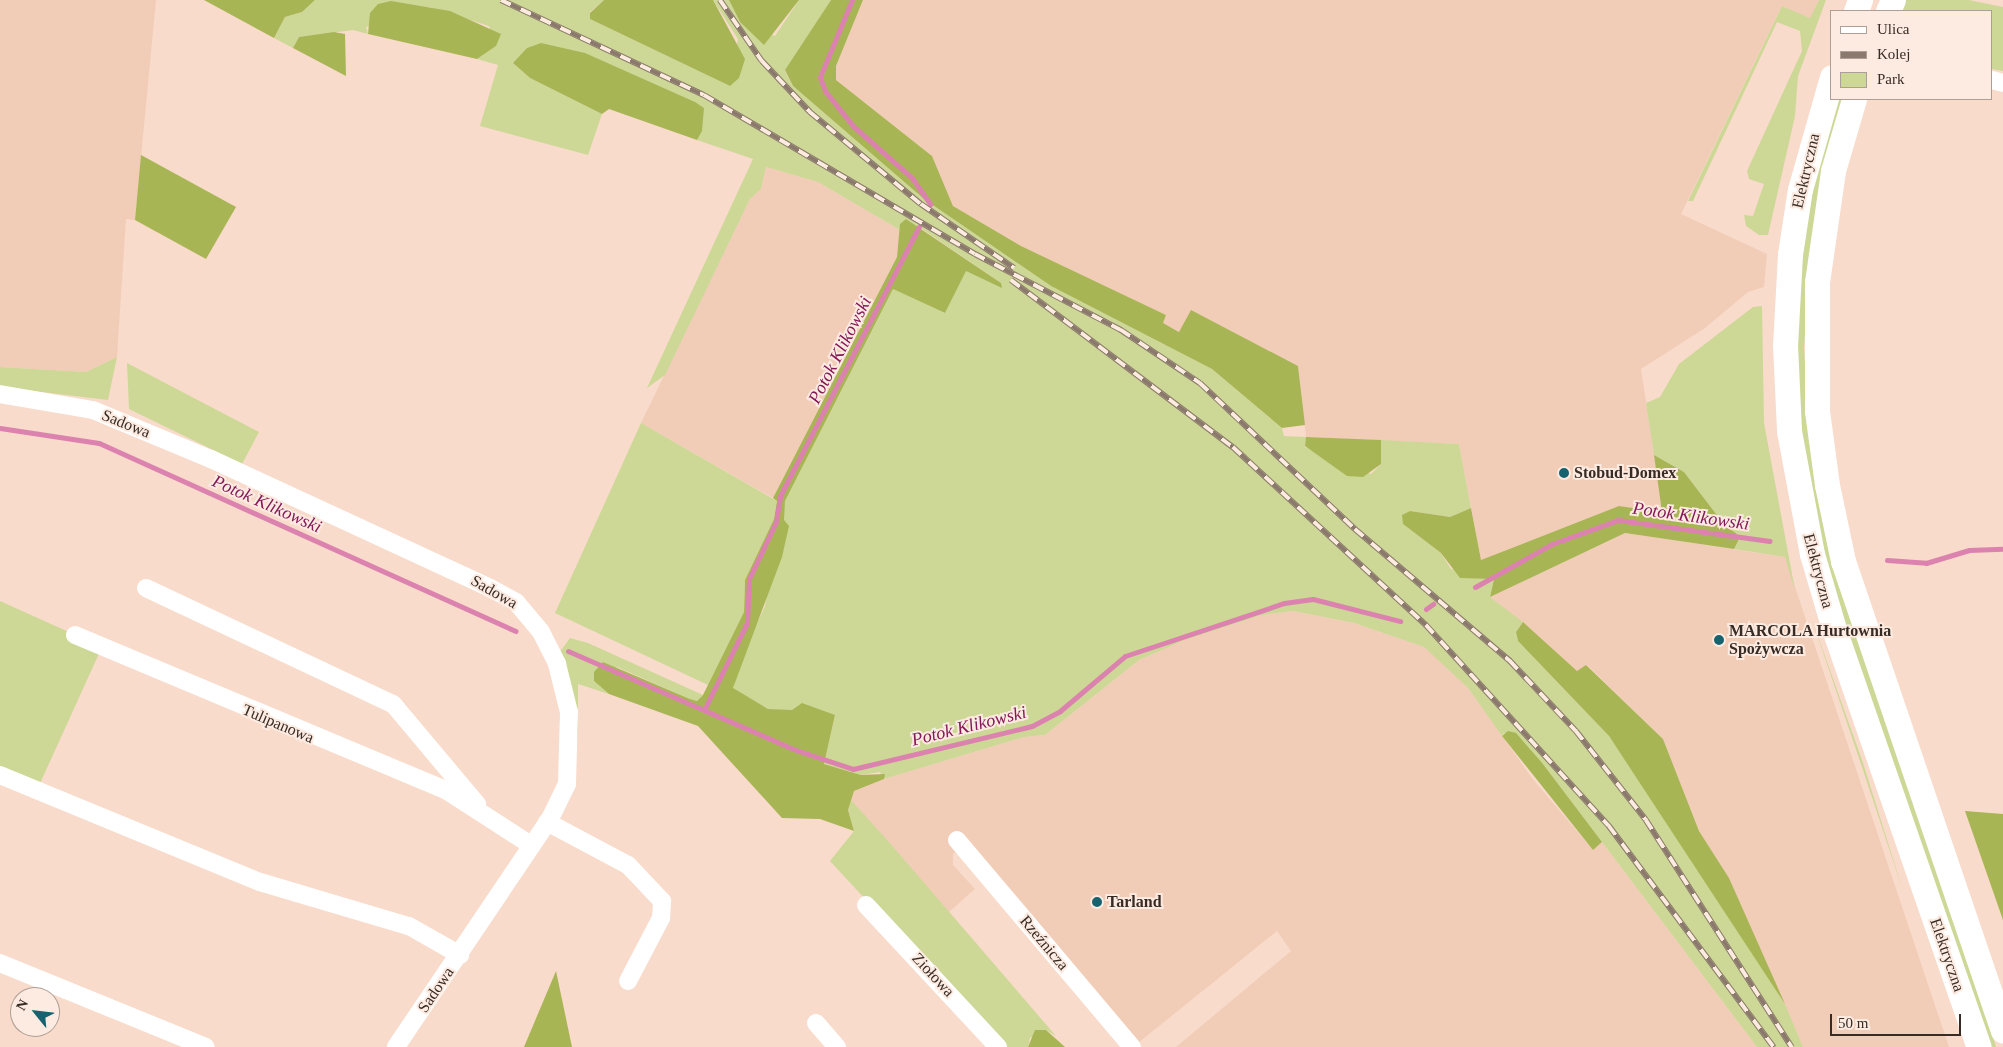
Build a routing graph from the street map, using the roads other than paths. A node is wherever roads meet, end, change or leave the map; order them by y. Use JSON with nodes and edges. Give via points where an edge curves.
{"nodes":[{"id":1,"x":1830,"y":84,"type":"edge"},
{"id":2,"x":1854,"y":100,"type":"edge"},
{"id":3,"x":0,"y":394,"type":"edge"},
{"id":4,"x":146,"y":588,"type":"dead end"},
{"id":5,"x":75,"y":636,"type":"dead end"},
{"id":6,"x":0,"y":775,"type":"edge"},
{"id":7,"x":482,"y":810,"type":"junction"},
{"id":8,"x":547,"y":822,"type":"junction"},
{"id":9,"x":957,"y":840,"type":"dead end"},
{"id":10,"x":531,"y":845,"type":"junction"},
{"id":11,"x":866,"y":905,"type":"dead end"},
{"id":12,"x":460,"y":955,"type":"junction"},
{"id":13,"x":0,"y":963,"type":"edge"},
{"id":14,"x":628,"y":981,"type":"dead end"},
{"id":15,"x":816,"y":1023,"type":"dead end"},
{"id":16,"x":2003,"y":1031,"type":"edge"},
{"id":17,"x":206,"y":1047,"type":"edge"},
{"id":18,"x":396,"y":1047,"type":"edge"},
{"id":19,"x":837,"y":1047,"type":"edge"},
{"id":20,"x":998,"y":1047,"type":"edge"},
{"id":21,"x":1132,"y":1047,"type":"edge"},
{"id":22,"x":1979,"y":1047,"type":"edge"}],
"edges":[{"from":1,"to":22,"type":"main road","name":"Elektryczna","via":[[1800,189],[1790,254],[1784,344],[1793,457],[1812,554],[1834,629]]},
{"from":2,"to":16,"type":"main road","name":"Elektryczna","via":[[1833,171],[1817,282],[1817,411],[1827,485],[1843,561]]},
{"from":3,"to":8,"type":"street","name":"Sadowa","via":[[110,417],[383,537],[516,602],[549,648],[569,712],[567,784]]},
{"from":4,"to":7,"type":"street","name":"Tulipanowa","via":[[393,704]]},
{"from":5,"to":7,"type":"street","name":"Tulipanowa","via":[[444,790]]},
{"from":6,"to":12,"type":"street","via":[[260,882],[409,926]]},
{"from":7,"to":10,"type":"street","name":"Tulipanowa"},
{"from":8,"to":10,"type":"street","name":"Sadowa"},
{"from":8,"to":14,"type":"street","via":[[628,865],[658,894],[661,918]]},
{"from":9,"to":21,"type":"street","name":"Rzeźnicza"},
{"from":10,"to":12,"type":"street","name":"Sadowa"},
{"from":11,"to":20,"type":"street","name":"Ziołowa"},
{"from":12,"to":18,"type":"street","name":"Sadowa"},
{"from":13,"to":17,"type":"street"},
{"from":15,"to":19,"type":"street"}]}
